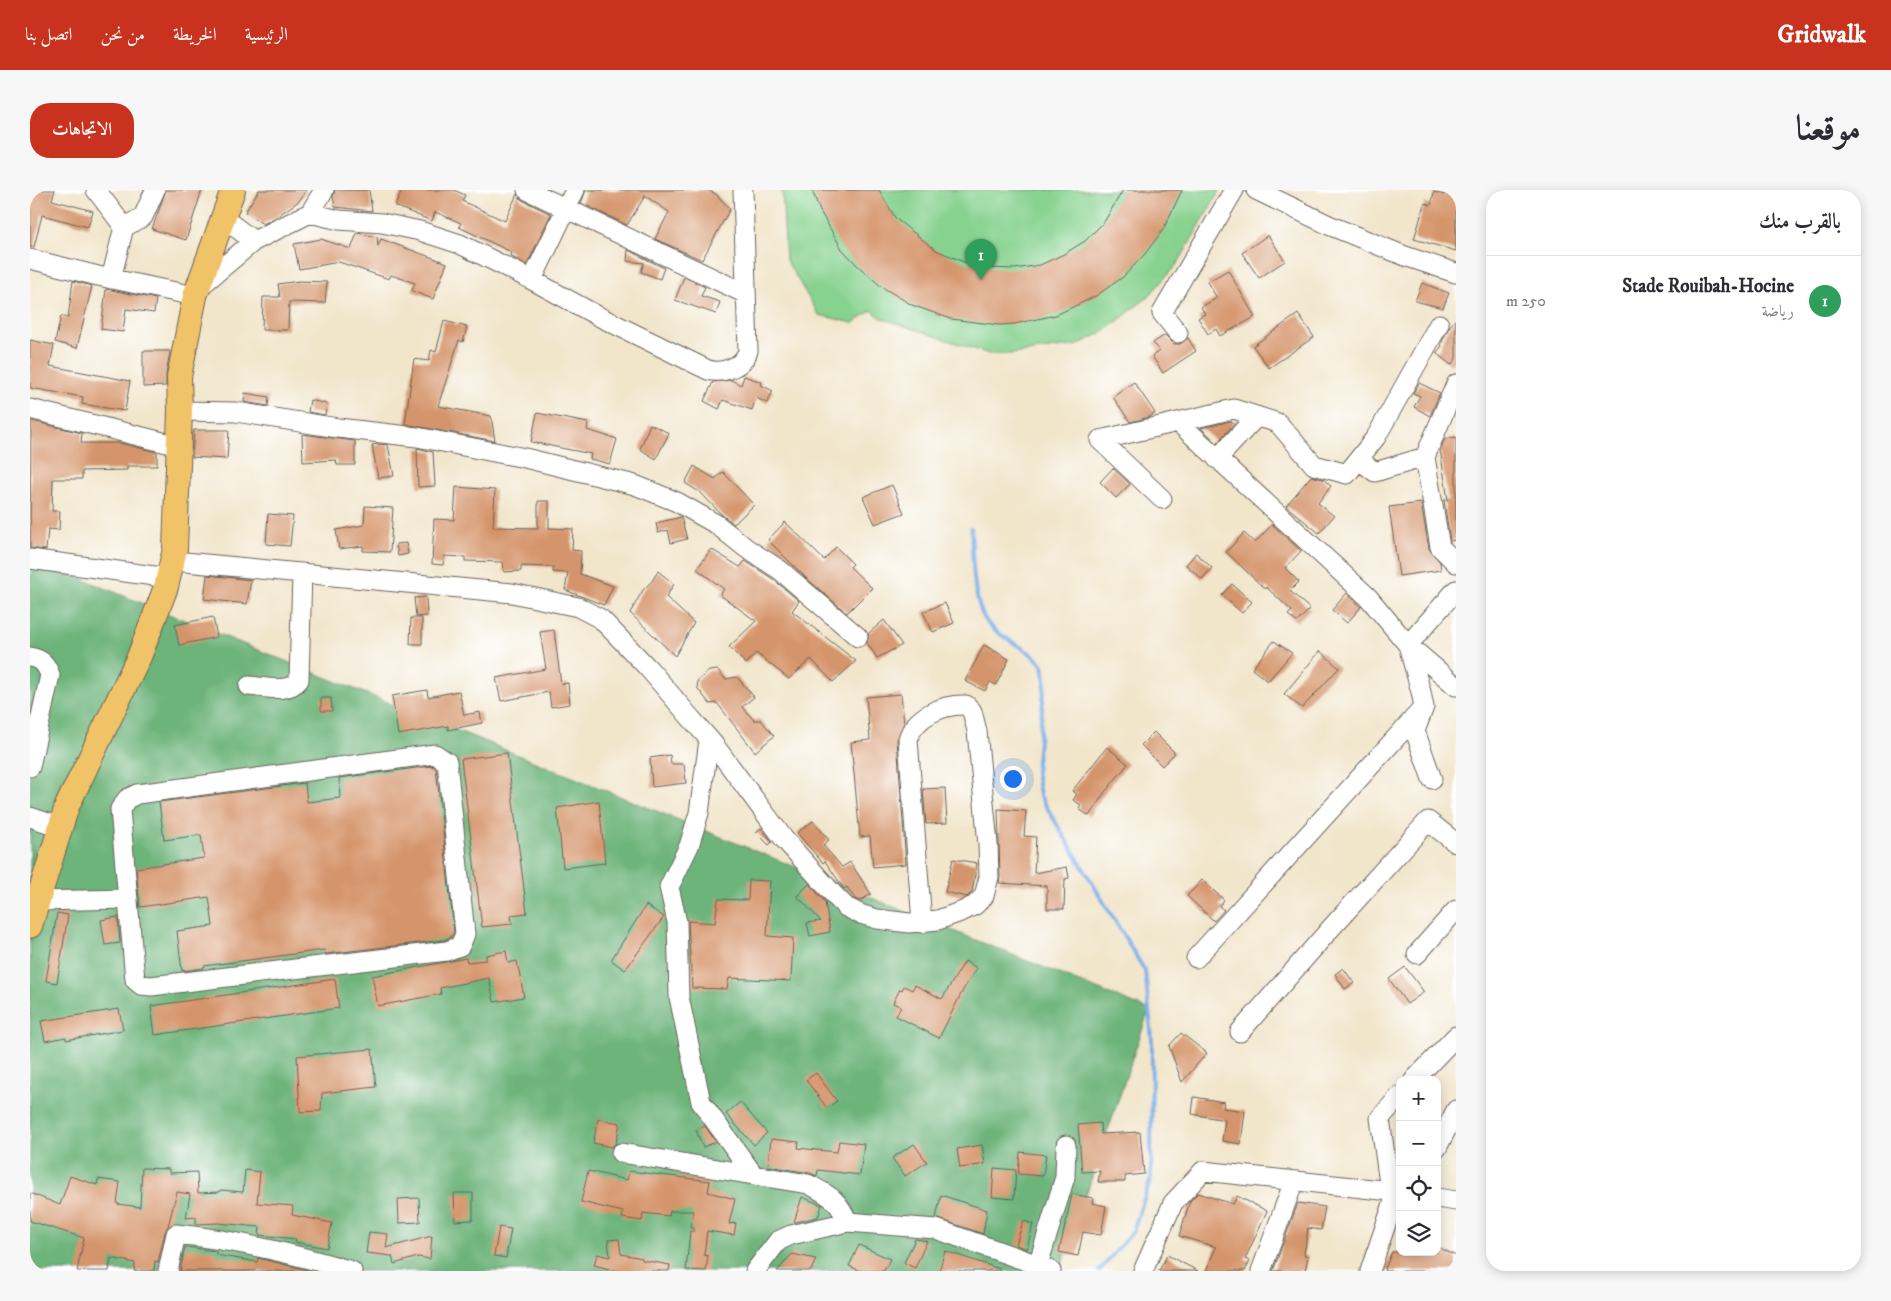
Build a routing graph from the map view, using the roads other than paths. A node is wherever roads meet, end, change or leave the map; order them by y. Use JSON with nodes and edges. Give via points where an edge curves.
{"nodes":[{"id":1,"x":96,"y":190,"type":"edge"},
{"id":2,"x":155,"y":190,"type":"edge"},
{"id":3,"x":233,"y":190,"type":"edge"},
{"id":4,"x":324,"y":190,"type":"edge"},
{"id":5,"x":528,"y":190,"type":"edge"},
{"id":6,"x":575,"y":190,"type":"edge"},
{"id":7,"x":1234,"y":190,"type":"edge"},
{"id":8,"x":1256,"y":190,"type":"edge"},
{"id":9,"x":740,"y":192,"type":"edge"},
{"id":10,"x":565,"y":208,"type":"junction"},
{"id":11,"x":310,"y":213,"type":"junction"},
{"id":12,"x":223,"y":218,"type":"junction"},
{"id":13,"x":124,"y":227,"type":"junction"},
{"id":14,"x":254,"y":241,"type":"junction"},
{"id":15,"x":30,"y":259,"type":"edge"},
{"id":16,"x":1456,"y":273,"type":"edge"},
{"id":17,"x":111,"y":279,"type":"junction"},
{"id":18,"x":532,"y":280,"type":"junction"},
{"id":19,"x":196,"y":293,"type":"junction"},
{"id":20,"x":746,"y":294,"type":"junction"},
{"id":21,"x":1439,"y":324,"type":"dead end"},
{"id":22,"x":1178,"y":332,"type":"dead end"},
{"id":23,"x":1456,"y":384,"type":"edge"},
{"id":24,"x":30,"y":409,"type":"edge"},
{"id":25,"x":180,"y":411,"type":"junction"},
{"id":26,"x":1257,"y":416,"type":"junction"},
{"id":27,"x":1178,"y":422,"type":"junction"},
{"id":28,"x":179,"y":446,"type":"junction"},
{"id":29,"x":1425,"y":458,"type":"junction"},
{"id":30,"x":1217,"y":459,"type":"junction"},
{"id":31,"x":1359,"y":460,"type":"junction"},
{"id":32,"x":1162,"y":499,"type":"dead end"},
{"id":33,"x":30,"y":559,"type":"edge"},
{"id":34,"x":1456,"y":563,"type":"edge"},
{"id":35,"x":171,"y":570,"type":"junction"},
{"id":36,"x":302,"y":573,"type":"junction"},
{"id":37,"x":1456,"y":590,"type":"edge"},
{"id":38,"x":858,"y":637,"type":"dead end"},
{"id":39,"x":1408,"y":645,"type":"junction"},
{"id":40,"x":30,"y":657,"type":"edge"},
{"id":41,"x":249,"y":686,"type":"dead end"},
{"id":42,"x":1456,"y":686,"type":"edge"},
{"id":43,"x":1424,"y":707,"type":"junction"},
{"id":44,"x":709,"y":740,"type":"junction"},
{"id":45,"x":30,"y":767,"type":"edge"},
{"id":46,"x":1432,"y":779,"type":"dead end"},
{"id":47,"x":30,"y":817,"type":"edge"},
{"id":48,"x":60,"y":827,"type":"junction"},
{"id":49,"x":1456,"y":843,"type":"edge"},
{"id":50,"x":128,"y":899,"type":"junction"},
{"id":51,"x":37,"y":901,"type":"junction"},
{"id":52,"x":1455,"y":918,"type":"edge"},
{"id":53,"x":922,"y":923,"type":"junction"},
{"id":54,"x":30,"y":926,"type":"edge"},
{"id":55,"x":1417,"y":954,"type":"dead end"},
{"id":56,"x":1196,"y":958,"type":"dead end"},
{"id":57,"x":1240,"y":1032,"type":"dead end"},
{"id":58,"x":1456,"y":1036,"type":"edge"},
{"id":59,"x":1418,"y":1076,"type":"edge"},
{"id":60,"x":1396,"y":1100,"type":"edge"},
{"id":61,"x":1456,"y":1110,"type":"edge"},
{"id":62,"x":1441,"y":1140,"type":"edge"},
{"id":63,"x":1066,"y":1145,"type":"dead end"},
{"id":64,"x":621,"y":1152,"type":"dead end"},
{"id":65,"x":753,"y":1174,"type":"junction"},
{"id":66,"x":1294,"y":1181,"type":"junction"},
{"id":67,"x":1396,"y":1192,"type":"edge"},
{"id":68,"x":1441,"y":1199,"type":"edge"},
{"id":69,"x":1456,"y":1201,"type":"edge"},
{"id":70,"x":848,"y":1222,"type":"junction"},
{"id":71,"x":1044,"y":1268,"type":"edge"},
{"id":72,"x":168,"y":1271,"type":"edge"},
{"id":73,"x":352,"y":1271,"type":"edge"},
{"id":74,"x":755,"y":1271,"type":"edge"},
{"id":75,"x":1143,"y":1271,"type":"edge"},
{"id":76,"x":1261,"y":1271,"type":"edge"},
{"id":77,"x":1370,"y":1271,"type":"edge"}],
"edges":[{"from":1,"to":13,"type":"street"},
{"from":2,"to":13,"type":"street","via":[[143,217]]},
{"from":3,"to":12,"type":"main road"},
{"from":4,"to":11,"type":"street"},
{"from":5,"to":10,"type":"street"},
{"from":6,"to":10,"type":"street"},
{"from":7,"to":22,"type":"street","via":[[1162,313]]},
{"from":8,"to":16,"type":"street","via":[[1330,226]]},
{"from":9,"to":20,"type":"street"},
{"from":10,"to":18,"type":"street"},
{"from":10,"to":20,"type":"street"},
{"from":11,"to":14,"type":"street"},
{"from":11,"to":18,"type":"street","via":[[339,220],[395,225],[440,236]]},
{"from":12,"to":14,"type":"street"},
{"from":12,"to":19,"type":"main road"},
{"from":13,"to":17,"type":"street"},
{"from":14,"to":19,"type":"street"},
{"from":15,"to":17,"type":"street"},
{"from":17,"to":19,"type":"street"},
{"from":18,"to":20,"type":"street","via":[[606,320],[718,372],[734,367],[747,356]]},
{"from":19,"to":25,"type":"main road","via":[[179,377]]},
{"from":21,"to":31,"type":"street","via":[[1376,437]]},
{"from":23,"to":29,"type":"street"},
{"from":24,"to":28,"type":"street"},
{"from":25,"to":28,"type":"main road"},
{"from":25,"to":38,"type":"street","via":[[236,412],[417,437],[525,458],[635,485],[677,502],[716,524],[780,570]]},
{"from":26,"to":27,"type":"street","via":[[1234,409]]},
{"from":26,"to":30,"type":"street"},
{"from":26,"to":31,"type":"street","via":[[1278,423],[1314,465],[1347,474]]},
{"from":27,"to":30,"type":"street"},
{"from":27,"to":32,"type":"street","via":[[1100,440]]},
{"from":28,"to":35,"type":"main road"},
{"from":29,"to":31,"type":"street","via":[[1376,472]]},
{"from":29,"to":34,"type":"street","via":[[1440,547]]},
{"from":30,"to":39,"type":"street","via":[[1368,597]]},
{"from":33,"to":35,"type":"street"},
{"from":35,"to":36,"type":"street"},
{"from":35,"to":48,"type":"main road","via":[[139,657],[67,806]]},
{"from":36,"to":41,"type":"street","via":[[299,680],[288,689]]},
{"from":36,"to":44,"type":"street","via":[[512,594],[578,606],[610,628]]},
{"from":37,"to":39,"type":"street"},
{"from":39,"to":42,"type":"street"},
{"from":39,"to":43,"type":"street"},
{"from":40,"to":45,"type":"street","via":[[40,659],[50,676]]},
{"from":43,"to":46,"type":"street","via":[[1415,731]]},
{"from":43,"to":56,"type":"street"},
{"from":44,"to":53,"type":"street","via":[[784,839],[846,906],[877,919]]},
{"from":44,"to":65,"type":"street","via":[[699,813],[689,846],[669,887],[677,922],[679,997],[701,1102]]},
{"from":47,"to":48,"type":"street"},
{"from":48,"to":51,"type":"main road"},
{"from":49,"to":57,"type":"street","via":[[1428,821]]},
{"from":50,"to":50,"type":"street","via":[[135,980],[141,985],[437,952],[460,946],[465,934],[447,762],[435,754],[420,755],[137,794],[127,799],[120,809]]},
{"from":50,"to":51,"type":"street"},
{"from":51,"to":54,"type":"main road"},
{"from":52,"to":55,"type":"street"},
{"from":53,"to":53,"type":"street","via":[[908,739],[915,724],[926,715],[966,705],[972,711],[977,731],[988,844],[988,885],[984,896],[975,904],[951,917]]},
{"from":58,"to":59,"type":"street"},
{"from":60,"to":67,"type":"street","via":[[1380,1118]]},
{"from":61,"to":62,"type":"street"},
{"from":63,"to":71,"type":"street","via":[[1064,1177]]},
{"from":64,"to":65,"type":"street"},
{"from":65,"to":70,"type":"street","via":[[808,1184],[840,1204]]},
{"from":66,"to":67,"type":"street"},
{"from":66,"to":75,"type":"street","via":[[1203,1171],[1173,1203]]},
{"from":66,"to":76,"type":"street"},
{"from":67,"to":77,"type":"street"},
{"from":68,"to":69,"type":"street"},
{"from":70,"to":71,"type":"street","via":[[936,1229]]},
{"from":70,"to":74,"type":"street","via":[[778,1241]]},
{"from":72,"to":73,"type":"street","via":[[176,1234],[291,1253]]}]}
